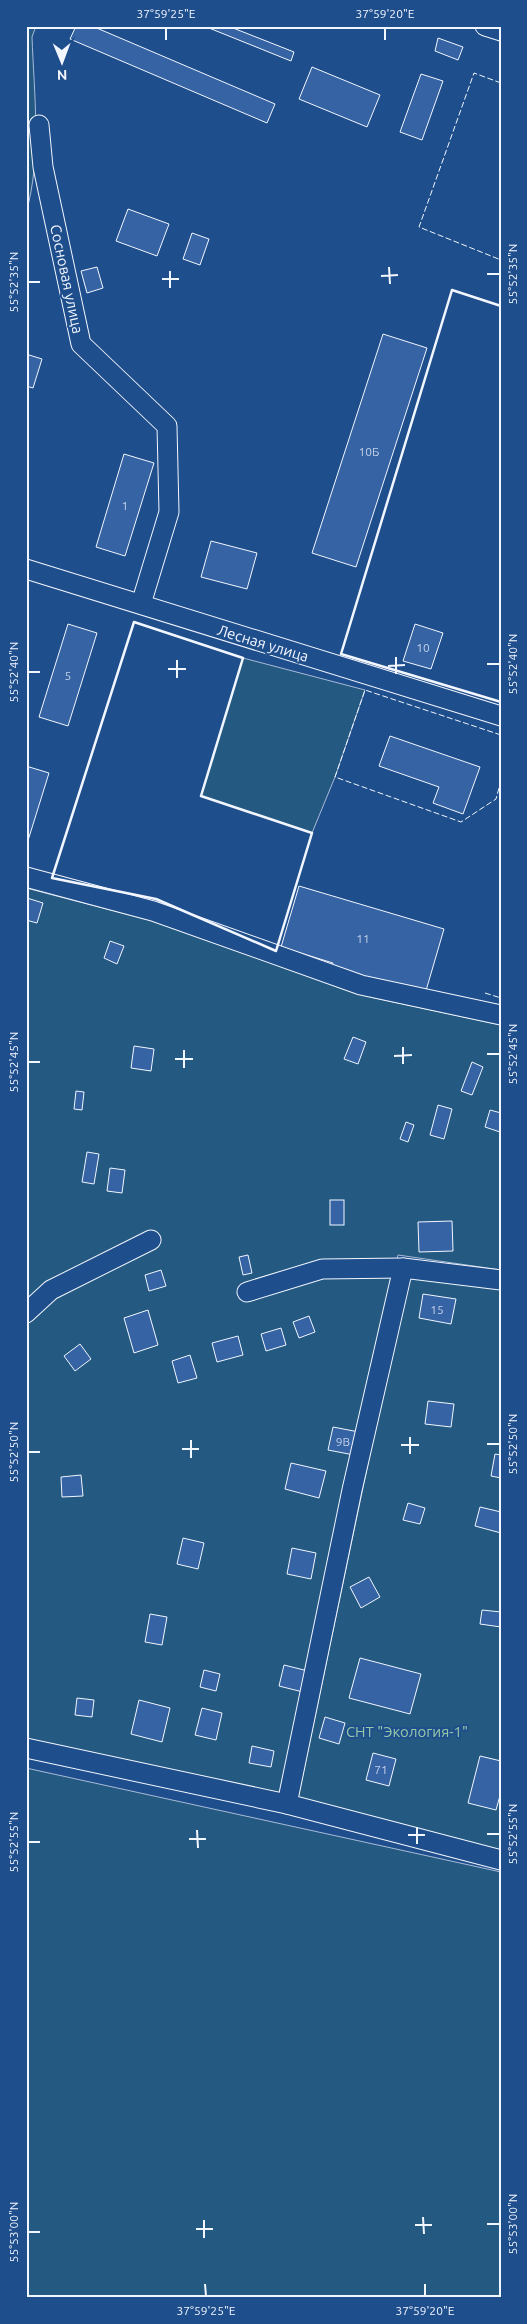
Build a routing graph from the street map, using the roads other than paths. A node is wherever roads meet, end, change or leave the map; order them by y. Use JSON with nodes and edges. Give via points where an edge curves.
{"nodes":[{"id":1,"x":484,"y":26,"type":"edge"},
{"id":2,"x":501,"y":30,"type":"edge"},
{"id":3,"x":39,"y":125,"type":"dead end"},
{"id":4,"x":26,"y":569,"type":"edge"},
{"id":5,"x":141,"y":604,"type":"junction"},
{"id":6,"x":501,"y":716,"type":"edge"},
{"id":7,"x":26,"y":877,"type":"edge"},
{"id":8,"x":501,"y":1015,"type":"edge"},
{"id":9,"x":150,"y":1240,"type":"dead end"},
{"id":10,"x":403,"y":1268,"type":"junction"},
{"id":11,"x":501,"y":1280,"type":"edge"},
{"id":12,"x":247,"y":1292,"type":"dead end"},
{"id":13,"x":26,"y":1313,"type":"edge"},
{"id":14,"x":26,"y":1748,"type":"edge"},
{"id":15,"x":286,"y":1804,"type":"junction"},
{"id":16,"x":501,"y":1860,"type":"edge"}],
"edges":[{"from":1,"to":2,"type":"street"},
{"from":3,"to":5,"type":"street","name":"Сосновая улица","via":[[43,167],[81,344],[166,426],[169,512]]},
{"from":4,"to":5,"type":"street","name":"Лесная улица"},
{"from":5,"to":6,"type":"street","name":"Лесная улица"},
{"from":7,"to":8,"type":"street","via":[[152,911],[360,985]]},
{"from":9,"to":13,"type":"street","via":[[51,1290]]},
{"from":10,"to":11,"type":"street"},
{"from":10,"to":12,"type":"street","via":[[322,1269]]},
{"from":10,"to":15,"type":"street"},
{"from":14,"to":15,"type":"street"},
{"from":15,"to":16,"type":"street"}]}
